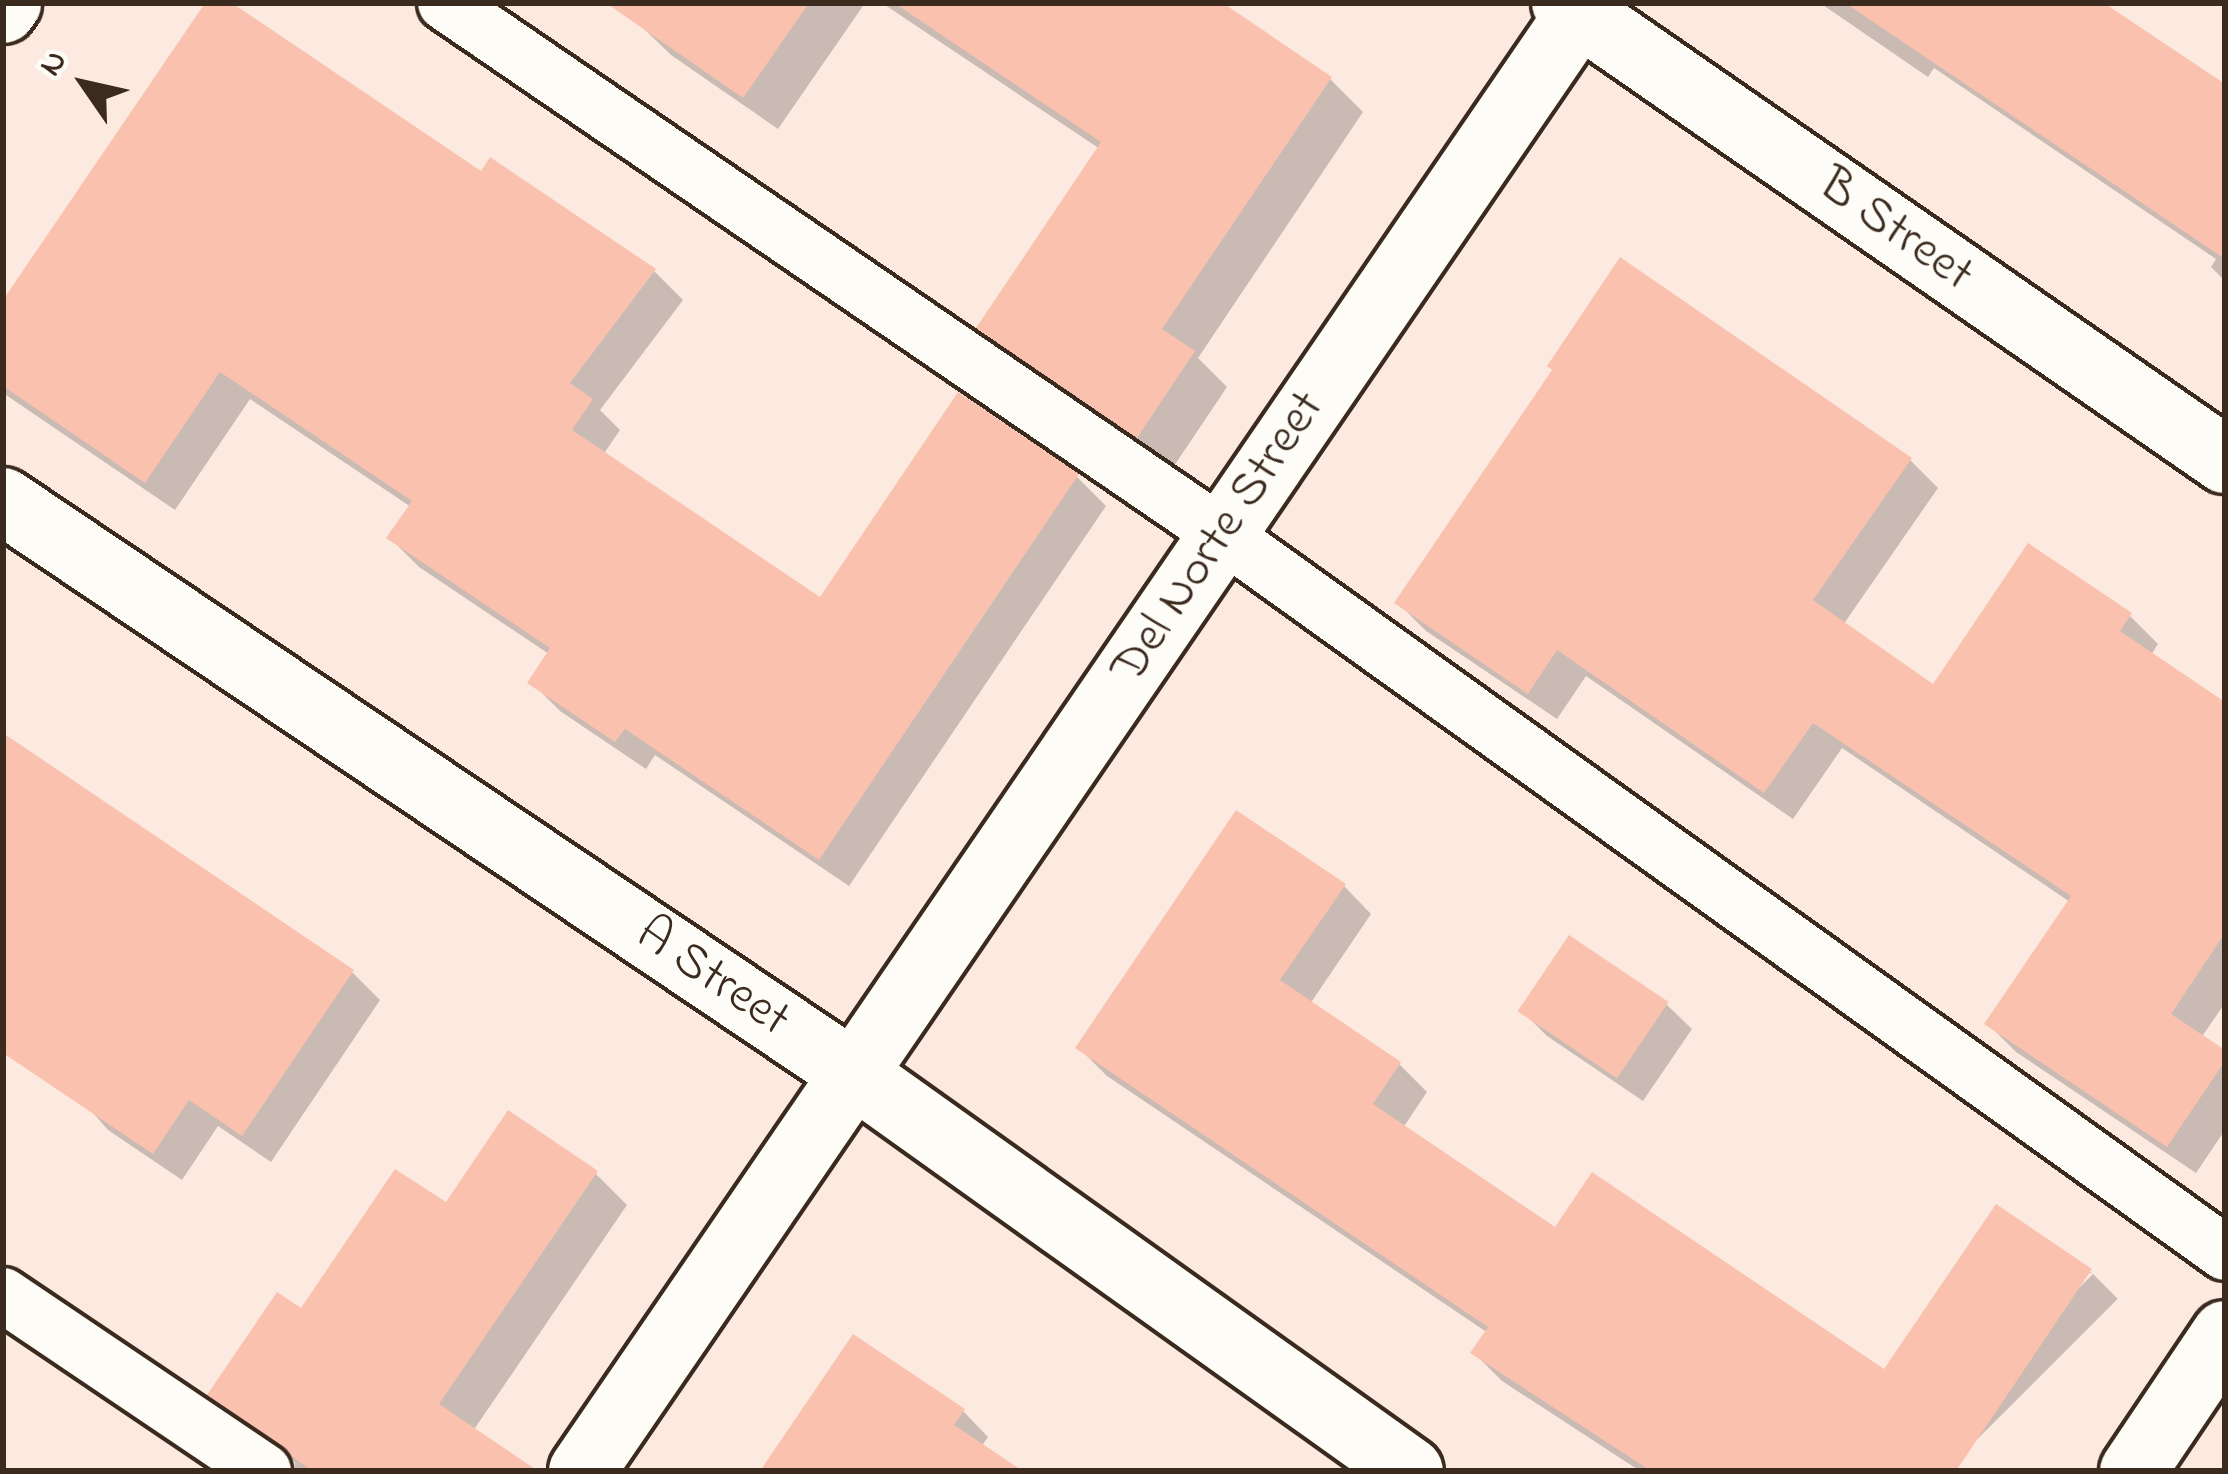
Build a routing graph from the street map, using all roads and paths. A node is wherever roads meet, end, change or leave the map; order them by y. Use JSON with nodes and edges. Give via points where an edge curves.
{"nodes":[{"id":1,"x":445,"y":3,"type":"edge"},
{"id":2,"x":1577,"y":6,"type":"edge"},
{"id":3,"x":2225,"y":460,"type":"edge"},
{"id":4,"x":3,"y":501,"type":"edge"},
{"id":5,"x":1222,"y":534,"type":"junction"},
{"id":6,"x":854,"y":1074,"type":"junction"},
{"id":7,"x":2225,"y":1253,"type":"edge"},
{"id":8,"x":3,"y":1295,"type":"edge"},
{"id":9,"x":2225,"y":1334,"type":"edge"},
{"id":10,"x":264,"y":1471,"type":"edge"},
{"id":11,"x":582,"y":1471,"type":"edge"},
{"id":12,"x":1410,"y":1471,"type":"edge"},
{"id":13,"x":2133,"y":1471,"type":"edge"}],
"edges":[{"from":1,"to":5,"type":"lane"},
{"from":2,"to":3,"type":"street","name":"B Street"},
{"from":2,"to":5,"type":"street","name":"Del Norte Street"},
{"from":4,"to":6,"type":"street","name":"A Street"},
{"from":5,"to":6,"type":"street","name":"Del Norte Street"},
{"from":5,"to":7,"type":"lane"},
{"from":6,"to":11,"type":"street","name":"Del Norte Street"},
{"from":6,"to":12,"type":"street","name":"A Street"},
{"from":8,"to":10,"type":"lane"},
{"from":9,"to":13,"type":"street"}]}
